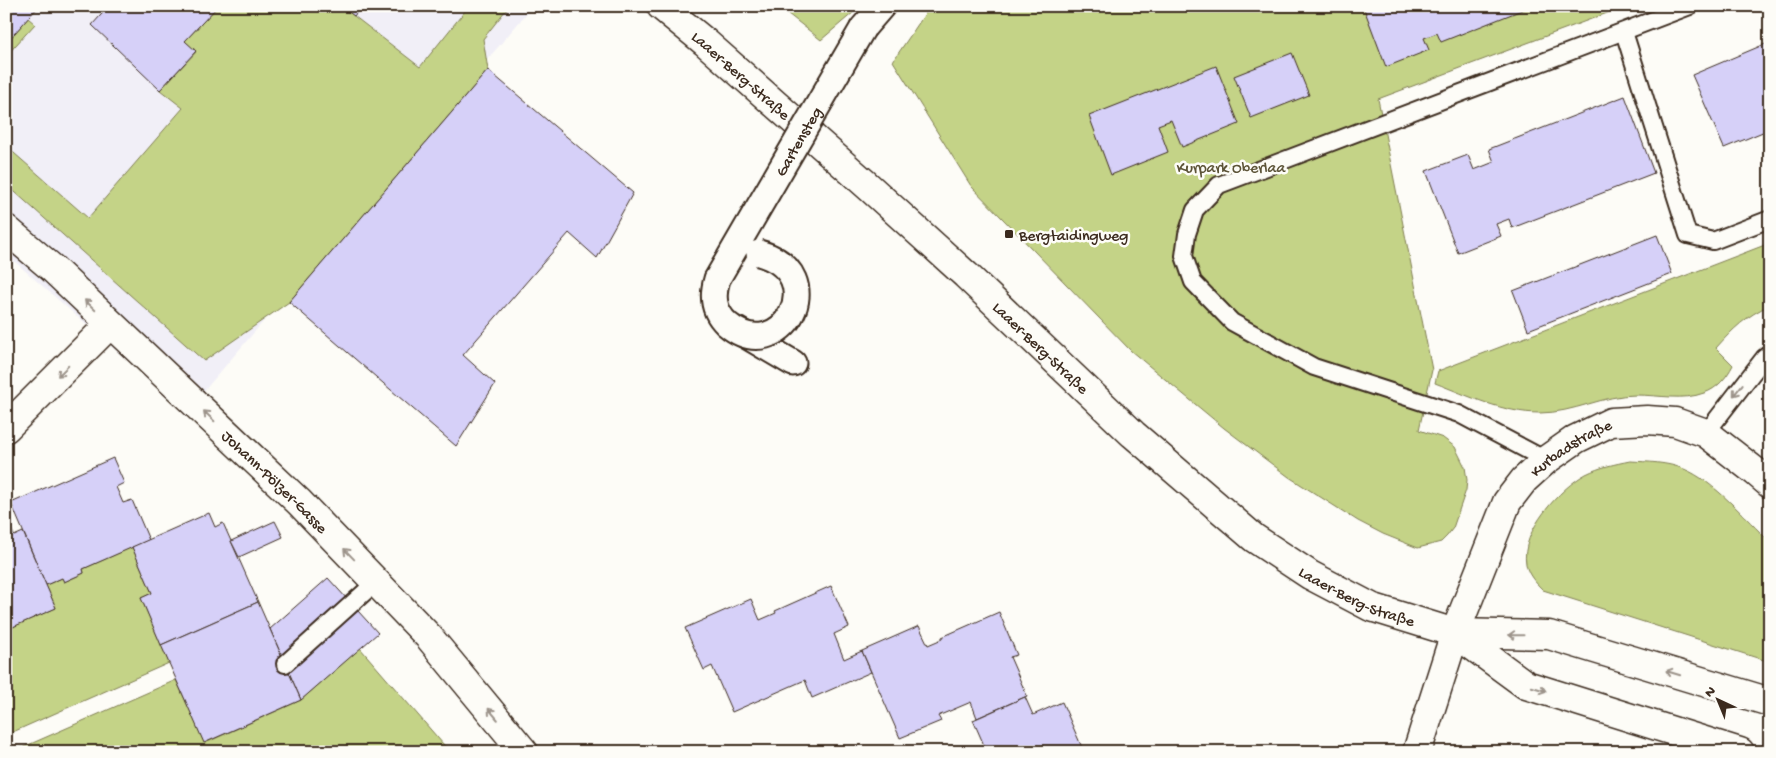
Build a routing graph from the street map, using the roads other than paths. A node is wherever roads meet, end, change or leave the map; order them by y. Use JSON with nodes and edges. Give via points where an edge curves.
{"nodes":[{"id":1,"x":661,"y":6,"type":"edge"},
{"id":2,"x":882,"y":6,"type":"edge"},
{"id":3,"x":1690,"y":6,"type":"edge"},
{"id":4,"x":1624,"y":32,"type":"junction"},
{"id":5,"x":1770,"y":219,"type":"edge"},
{"id":6,"x":6,"y":229,"type":"edge"},
{"id":7,"x":110,"y":324,"type":"junction"},
{"id":8,"x":1770,"y":353,"type":"edge"},
{"id":9,"x":793,"y":363,"type":"dead end"},
{"id":10,"x":6,"y":428,"type":"edge"},
{"id":11,"x":1706,"y":433,"type":"junction"},
{"id":12,"x":1546,"y":460,"type":"junction"},
{"id":13,"x":1770,"y":484,"type":"edge"},
{"id":14,"x":376,"y":582,"type":"junction"},
{"id":15,"x":1455,"y":633,"type":"junction"},
{"id":16,"x":286,"y":664,"type":"dead end"},
{"id":17,"x":1770,"y":702,"type":"edge"},
{"id":18,"x":524,"y":752,"type":"edge"},
{"id":19,"x":1417,"y":752,"type":"edge"},
{"id":20,"x":1740,"y":752,"type":"edge"}],
"edges":[{"from":1,"to":15,"type":"main road","name":"Laaer-Berg-Straße","via":[[862,180],[1133,434],[1254,538],[1310,575],[1371,607]]},
{"from":2,"to":9,"type":"street","name":"Gartensteg","bridge":true,"via":[[864,28],[717,279],[714,291],[714,303],[718,314],[735,330],[746,335],[756,338],[766,336],[791,315],[796,303],[793,279],[786,268],[769,256],[758,253],[742,256],[726,267],[714,282],[714,302],[724,317],[736,329]]},
{"from":3,"to":4,"type":"lane"},
{"from":4,"to":5,"type":"lane","via":[[1688,235],[1713,241]]},
{"from":4,"to":12,"type":"lane","via":[[1219,184],[1195,210],[1187,234],[1184,256],[1193,282],[1232,322],[1314,367],[1459,414]]},
{"from":7,"to":6,"type":"main road","name":"Johann-Pölzer-Gasse","one_way":true},
{"from":7,"to":10,"type":"main road","one_way":true},
{"from":14,"to":7,"type":"main road","name":"Johann-Pölzer-Gasse","one_way":true,"via":[[299,502]]},
{"from":8,"to":11,"type":"lane","one_way":true},
{"from":11,"to":12,"type":"main road","name":"Kurbadstraße","via":[[1675,422],[1611,422],[1576,439]]},
{"from":11,"to":13,"type":"main road","name":"Kurbadstraße"},
{"from":12,"to":15,"type":"main road","name":"Kurbadstraße","via":[[1524,480],[1507,502]]},
{"from":14,"to":16,"type":"lane"},
{"from":18,"to":14,"type":"main road","name":"Johann-Pölzer-Gasse","one_way":true,"via":[[429,637]]},
{"from":17,"to":15,"type":"main road","name":"Laaer-Berg-Straße","one_way":true,"via":[[1548,635]]},
{"from":15,"to":19,"type":"main road","name":"Kurbadstraße"},
{"from":15,"to":20,"type":"main road","name":"Laaer-Berg-Straße","one_way":true,"via":[[1526,685]]}]}
